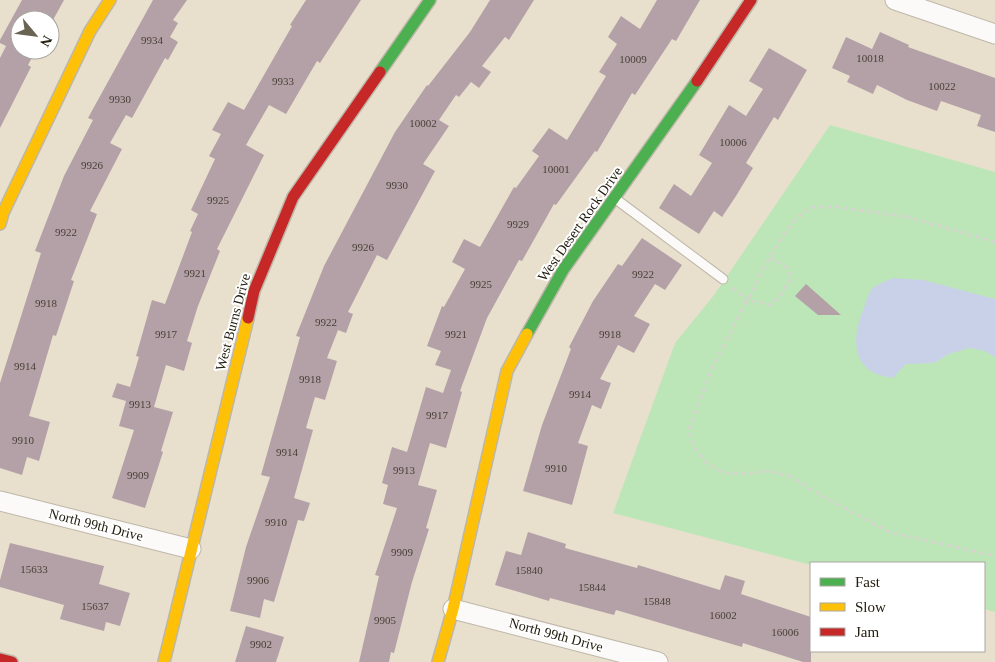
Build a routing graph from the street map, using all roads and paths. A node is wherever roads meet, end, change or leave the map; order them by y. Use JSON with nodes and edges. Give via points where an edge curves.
{"nodes":[{"id":1,"x":110,"y":0,"type":"edge"},
{"id":2,"x":430,"y":0,"type":"edge"},
{"id":3,"x":751,"y":0,"type":"edge"},
{"id":4,"x":895,"y":0,"type":"edge"},
{"id":5,"x":995,"y":34,"type":"edge"},
{"id":6,"x":615,"y":199,"type":"junction"},
{"id":7,"x":0,"y":224,"type":"edge"},
{"id":8,"x":995,"y":242,"type":"edge"},
{"id":9,"x":770,"y":256,"type":"junction"},
{"id":10,"x":723,"y":279,"type":"joint"},
{"id":11,"x":747,"y":300,"type":"junction"},
{"id":12,"x":0,"y":501,"type":"edge"},
{"id":13,"x":191,"y":549,"type":"junction"},
{"id":14,"x":995,"y":556,"type":"edge"},
{"id":15,"x":453,"y":609,"type":"junction"},
{"id":16,"x":0,"y":659,"type":"edge"},
{"id":17,"x":12,"y":662,"type":"edge"},
{"id":18,"x":164,"y":662,"type":"edge"},
{"id":19,"x":438,"y":662,"type":"edge"},
{"id":20,"x":658,"y":662,"type":"edge"}],
"edges":[{"from":1,"to":7,"type":"street","via":[[90,31]]},
{"from":2,"to":13,"type":"street","name":"West Burns Drive","via":[[293,196],[254,291]]},
{"from":3,"to":6,"type":"street","name":"West Desert Rock Drive","via":[[679,110]]},
{"from":4,"to":5,"type":"street"},
{"from":6,"to":10,"type":"lane"},
{"from":6,"to":15,"type":"street","name":"West Desert Rock Drive","via":[[563,270],[507,371]]},
{"from":8,"to":9,"type":"path","via":[[908,217],[837,207],[811,207],[797,218]]},
{"from":9,"to":11,"type":"path"},
{"from":9,"to":11,"type":"path","via":[[787,268],[792,278],[770,304]]},
{"from":10,"to":11,"type":"path"},
{"from":11,"to":14,"type":"path","via":[[712,368],[689,429],[698,453],[708,464],[724,473],[769,471],[792,477],[889,532]]},
{"from":12,"to":13,"type":"street","name":"North 99th Drive"},
{"from":13,"to":18,"type":"street","name":"West Burns Drive"},
{"from":15,"to":19,"type":"street","name":"West Desert Rock Drive"},
{"from":15,"to":20,"type":"street","name":"North 99th Drive"},
{"from":16,"to":17,"type":"street"}]}
